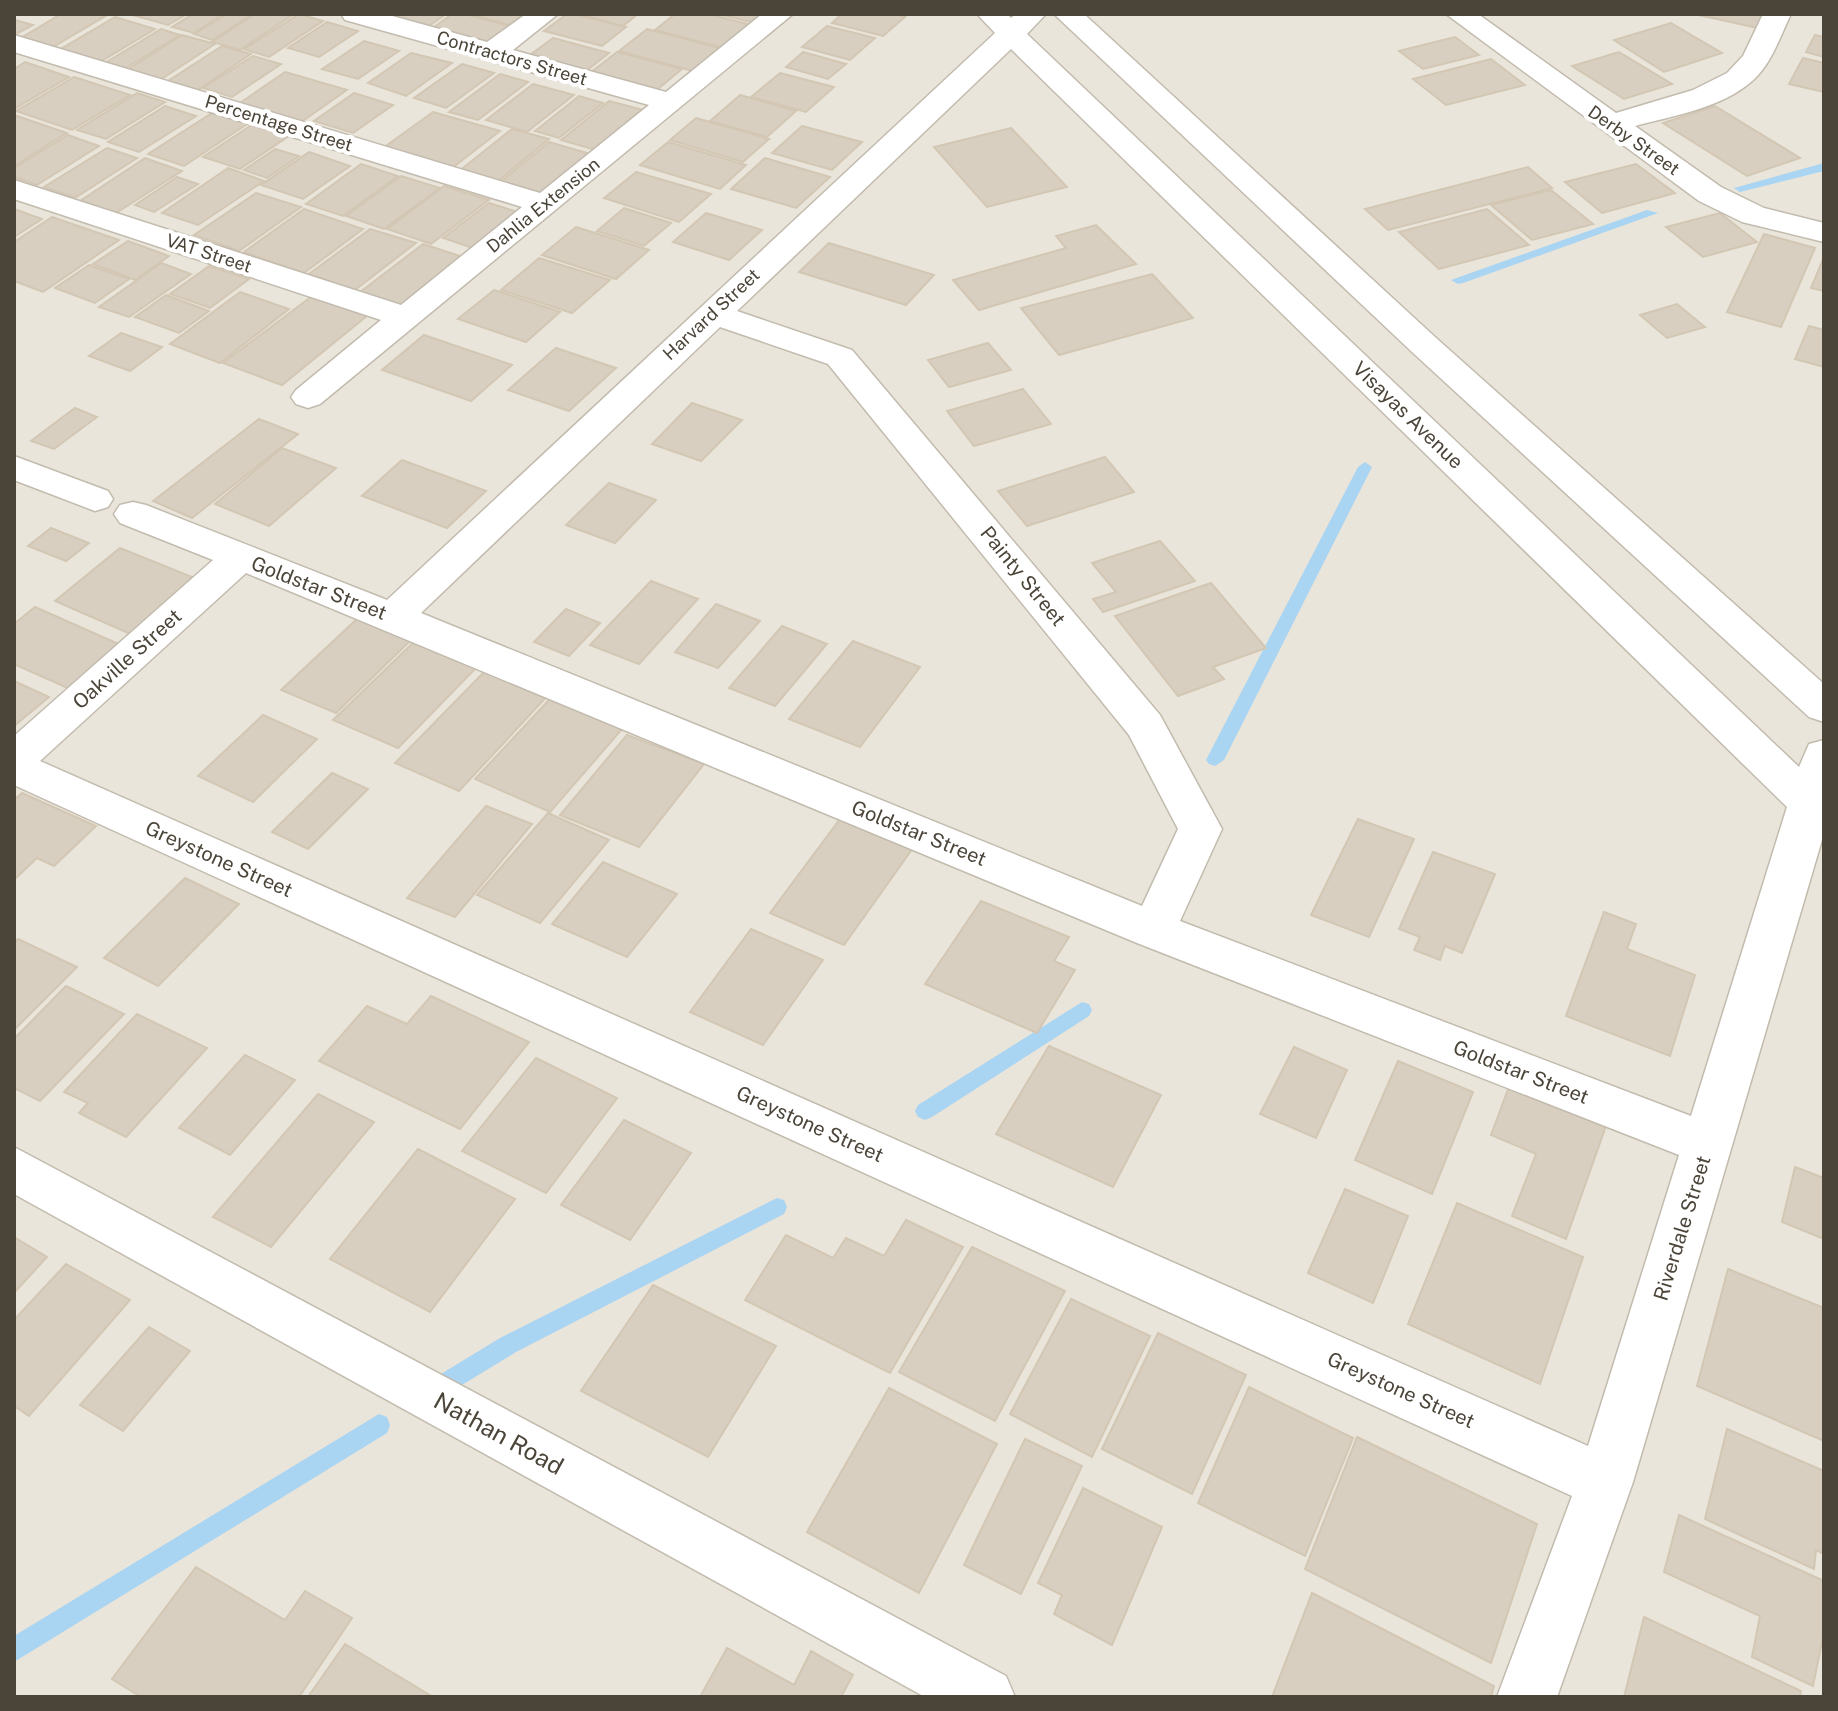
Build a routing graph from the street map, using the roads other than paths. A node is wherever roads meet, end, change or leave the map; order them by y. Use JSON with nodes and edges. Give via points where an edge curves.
{"nodes":[{"id":1,"x":355,"y":14,"type":"edge"},
{"id":2,"x":544,"y":14,"type":"edge"},
{"id":3,"x":779,"y":14,"type":"edge"},
{"id":4,"x":1068,"y":14,"type":"edge"},
{"id":5,"x":1460,"y":14,"type":"edge"},
{"id":6,"x":1777,"y":14,"type":"edge"},
{"id":7,"x":1012,"y":20,"type":"edge"},
{"id":8,"x":14,"y":43,"type":"edge"},
{"id":9,"x":492,"y":52,"type":"junction"},
{"id":10,"x":670,"y":102,"type":"junction"},
{"id":11,"x":1610,"y":124,"type":"junction"},
{"id":12,"x":14,"y":189,"type":"edge"},
{"id":13,"x":545,"y":204,"type":"junction"},
{"id":14,"x":1824,"y":233,"type":"edge"},
{"id":15,"x":711,"y":313,"type":"junction"},
{"id":16,"x":404,"y":317,"type":"junction"},
{"id":17,"x":308,"y":397,"type":"dead end"},
{"id":18,"x":14,"y":467,"type":"edge"},
{"id":19,"x":240,"y":557,"type":"junction"},
{"id":20,"x":393,"y":617,"type":"junction"},
{"id":21,"x":1824,"y":707,"type":"edge"},
{"id":22,"x":1824,"y":755,"type":"edge"},
{"id":23,"x":14,"y":760,"type":"edge"},
{"id":24,"x":14,"y":767,"type":"edge"},
{"id":25,"x":1817,"y":809,"type":"edge"},
{"id":26,"x":1153,"y":930,"type":"junction"},
{"id":27,"x":1707,"y":1144,"type":"junction"},
{"id":28,"x":14,"y":1169,"type":"edge"},
{"id":29,"x":1605,"y":1482,"type":"junction"},
{"id":30,"x":985,"y":1697,"type":"edge"},
{"id":31,"x":1527,"y":1697,"type":"edge"}],
"edges":[{"from":1,"to":9,"type":"street","name":"Contractors Street"},
{"from":2,"to":9,"type":"street"},
{"from":3,"to":10,"type":"street","name":"Dahlia Extension"},
{"from":4,"to":21,"type":"street"},
{"from":5,"to":11,"type":"street","name":"Derby Street"},
{"from":6,"to":11,"type":"street","via":[[1755,59],[1736,80]]},
{"from":7,"to":15,"type":"street","name":"Harvard Street"},
{"from":7,"to":25,"type":"street","name":"Visayas Avenue"},
{"from":8,"to":13,"type":"street","name":"Percentage Street"},
{"from":9,"to":10,"type":"street","name":"Contractors Street"},
{"from":10,"to":13,"type":"street","name":"Dahlia Extension"},
{"from":11,"to":14,"type":"street","name":"Derby Street","via":[[1710,194],[1753,215]]},
{"from":12,"to":16,"type":"street","name":"VAT Street"},
{"from":13,"to":16,"type":"street","name":"Dahlia Extension"},
{"from":15,"to":20,"type":"street","name":"Harvard Street"},
{"from":15,"to":26,"type":"street","name":"Painty Street","via":[[840,357],[1145,726],[1200,829]]},
{"from":16,"to":17,"type":"street","name":"Dahlia Extension"},
{"from":18,"to":19,"type":"street","name":"Goldstar Street"},
{"from":19,"to":20,"type":"street","name":"Goldstar Street"},
{"from":19,"to":23,"type":"street","name":"Oakville Street"},
{"from":20,"to":26,"type":"street","name":"Goldstar Street"},
{"from":22,"to":25,"type":"street","name":"Riverdale Street"},
{"from":24,"to":29,"type":"street","name":"Greystone Street"},
{"from":25,"to":27,"type":"street","name":"Riverdale Street"},
{"from":26,"to":27,"type":"street","name":"Goldstar Street"},
{"from":27,"to":29,"type":"street","name":"Riverdale Street"},
{"from":28,"to":30,"type":"street","name":"Nathan Road"},
{"from":29,"to":31,"type":"street","name":"Riverdale Street"}]}
